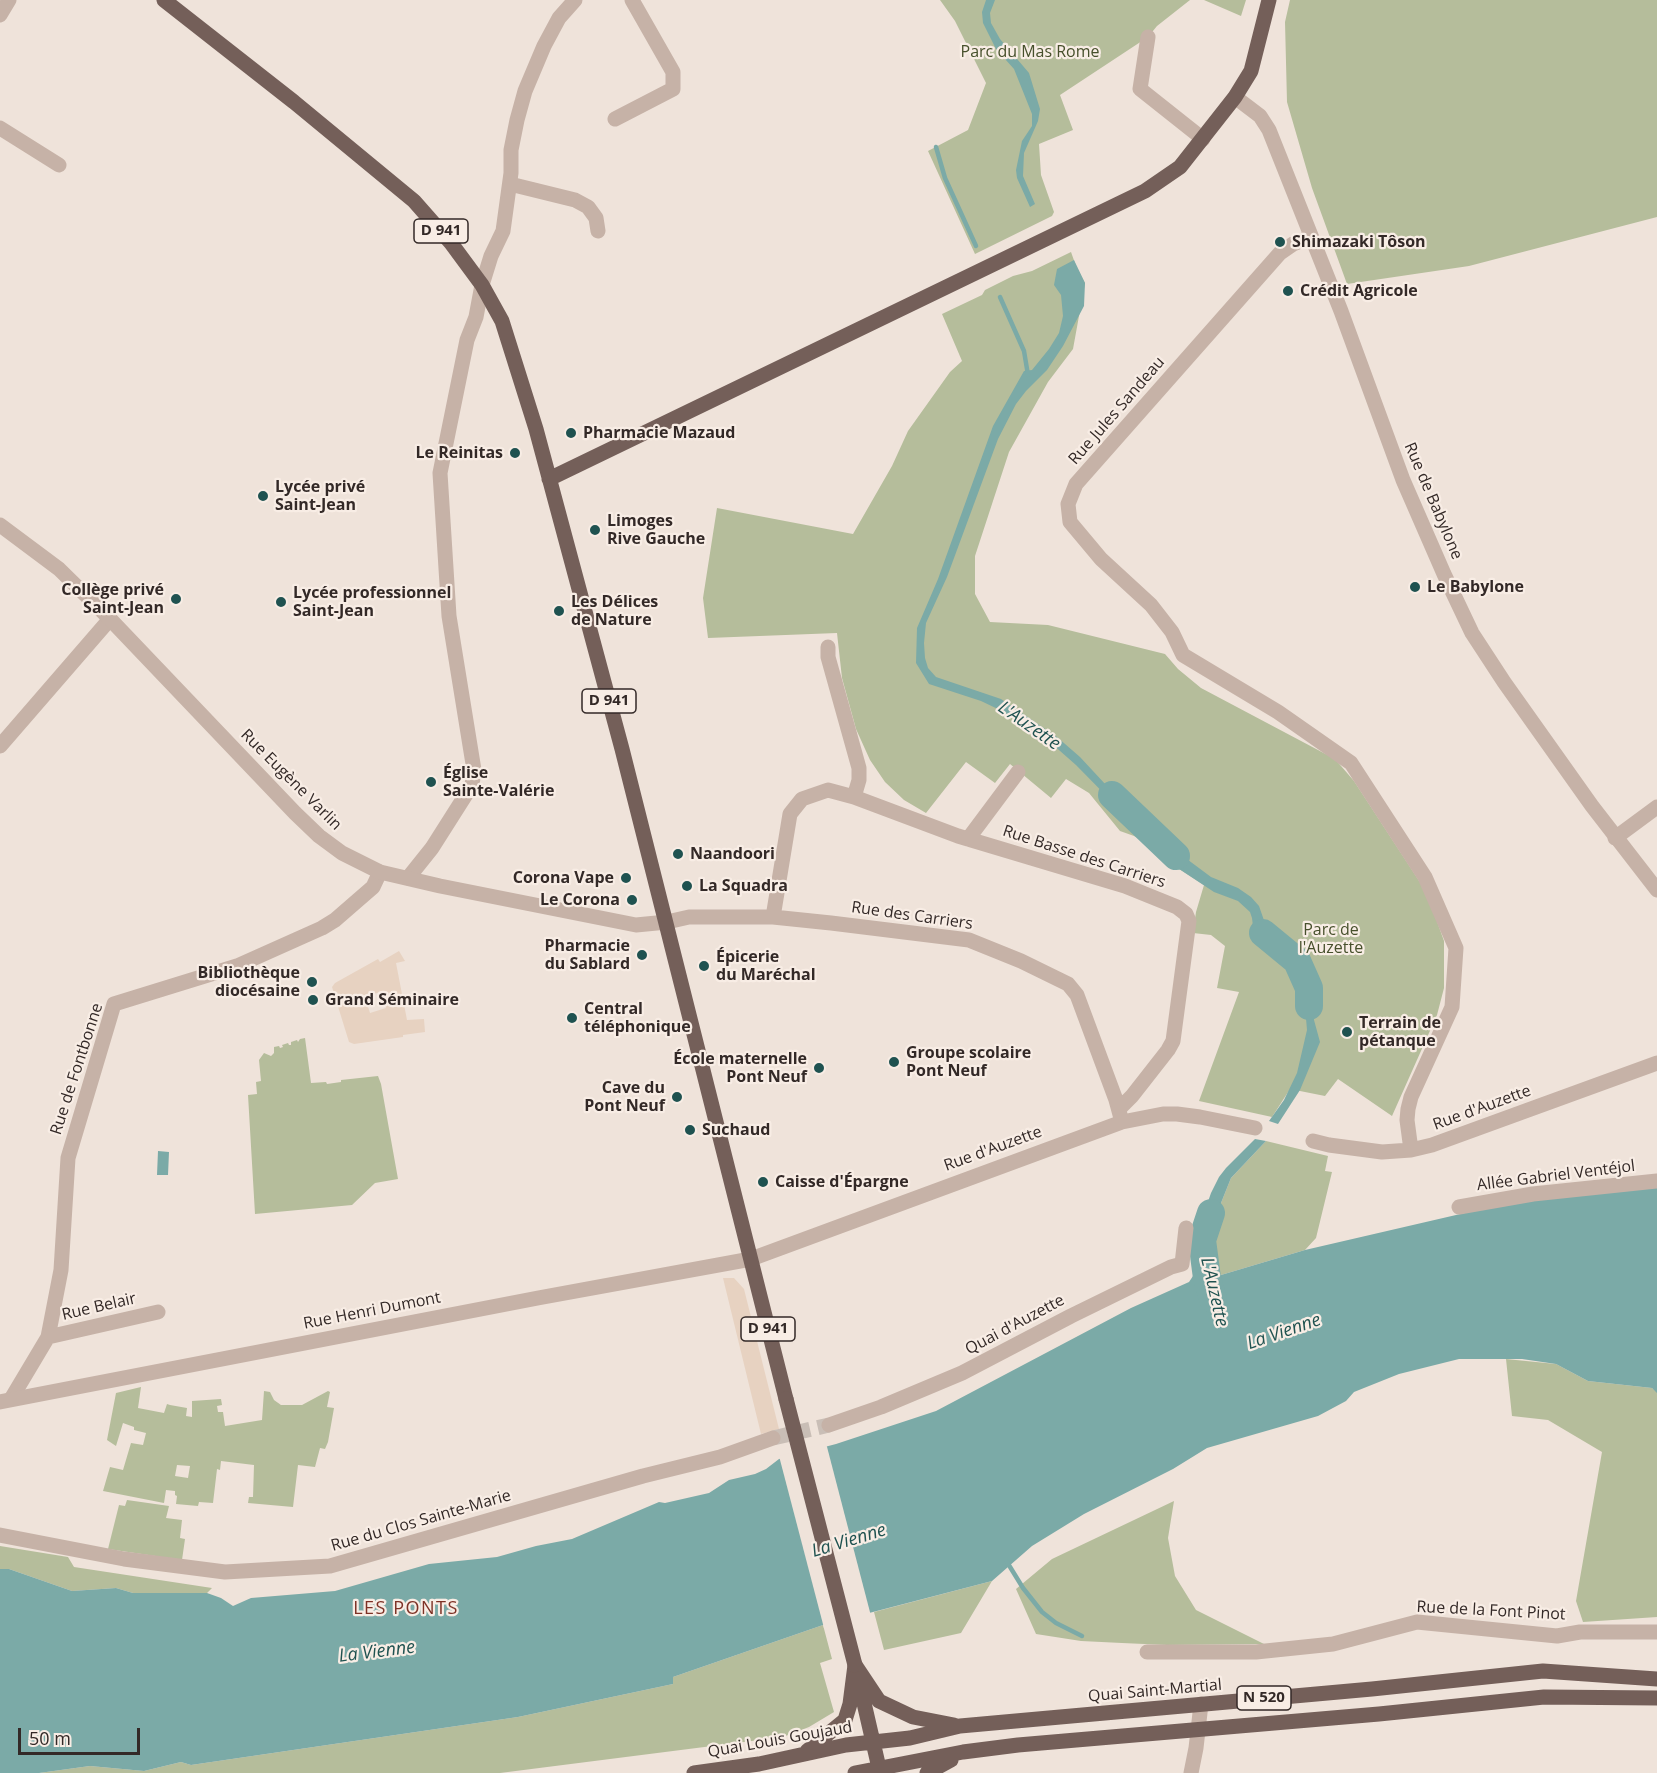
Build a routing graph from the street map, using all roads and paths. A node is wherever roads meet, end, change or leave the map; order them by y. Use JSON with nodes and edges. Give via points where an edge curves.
{"nodes":[{"id":1,"x":9,"y":0,"type":"edge"},
{"id":2,"x":164,"y":0,"type":"edge"},
{"id":3,"x":575,"y":0,"type":"edge"},
{"id":4,"x":632,"y":0,"type":"edge"},
{"id":5,"x":1269,"y":0,"type":"edge"},
{"id":6,"x":0,"y":15,"type":"edge"},
{"id":7,"x":1148,"y":37,"type":"dead end"},
{"id":8,"x":1235,"y":97,"type":"junction"},
{"id":9,"x":615,"y":119,"type":"dead end"},
{"id":10,"x":0,"y":128,"type":"edge"},
{"id":11,"x":1203,"y":140,"type":"junction"},
{"id":12,"x":59,"y":165,"type":"dead end"},
{"id":13,"x":510,"y":183,"type":"junction"},
{"id":14,"x":598,"y":231,"type":"dead end"},
{"id":15,"x":1311,"y":237,"type":"junction"},
{"id":16,"x":482,"y":285,"type":"junction"},
{"id":17,"x":549,"y":479,"type":"junction"},
{"id":18,"x":0,"y":525,"type":"edge"},
{"id":19,"x":110,"y":619,"type":"junction"},
{"id":20,"x":828,"y":647,"type":"dead end"},
{"id":21,"x":0,"y":746,"type":"edge"},
{"id":22,"x":1018,"y":772,"type":"dead end"},
{"id":23,"x":854,"y":797,"type":"junction"},
{"id":24,"x":1657,"y":807,"type":"edge"},
{"id":25,"x":1615,"y":837,"type":"junction"},
{"id":26,"x":968,"y":839,"type":"junction"},
{"id":27,"x":380,"y":872,"type":"junction"},
{"id":28,"x":408,"y":878,"type":"junction"},
{"id":29,"x":1657,"y":890,"type":"edge"},
{"id":30,"x":772,"y":917,"type":"junction"},
{"id":31,"x":667,"y":922,"type":"junction"},
{"id":32,"x":1657,"y":1063,"type":"edge"},
{"id":33,"x":1120,"y":1116,"type":"junction"},
{"id":34,"x":1255,"y":1128,"type":"dead end"},
{"id":35,"x":1314,"y":1141,"type":"dead end"},
{"id":36,"x":1411,"y":1150,"type":"junction"},
{"id":37,"x":1657,"y":1181,"type":"edge"},
{"id":38,"x":1459,"y":1207,"type":"dead end"},
{"id":39,"x":1186,"y":1228,"type":"dead end"},
{"id":40,"x":751,"y":1259,"type":"junction"},
{"id":41,"x":158,"y":1312,"type":"dead end"},
{"id":42,"x":48,"y":1337,"type":"junction"},
{"id":43,"x":6,"y":1400,"type":"edge"},
{"id":44,"x":829,"y":1425,"type":"tunnel mouth"},
{"id":45,"x":773,"y":1438,"type":"tunnel mouth"},
{"id":46,"x":0,"y":1535,"type":"edge"},
{"id":47,"x":1657,"y":1632,"type":"edge"},
{"id":48,"x":1147,"y":1652,"type":"dead end"},
{"id":49,"x":855,"y":1665,"type":"junction"},
{"id":50,"x":1657,"y":1679,"type":"edge"},
{"id":51,"x":1657,"y":1698,"type":"edge"},
{"id":52,"x":1201,"y":1704,"type":"junction"},
{"id":53,"x":960,"y":1726,"type":"junction"},
{"id":54,"x":1198,"y":1730,"type":"junction"},
{"id":55,"x":873,"y":1742,"type":"junction"},
{"id":56,"x":963,"y":1752,"type":"junction"},
{"id":57,"x":802,"y":1754,"type":"junction"},
{"id":58,"x":879,"y":1768,"type":"junction"},
{"id":59,"x":694,"y":1773,"type":"edge"},
{"id":60,"x":855,"y":1773,"type":"edge"},
{"id":61,"x":927,"y":1773,"type":"edge"},
{"id":62,"x":1191,"y":1773,"type":"edge"}],
"edges":[{"from":1,"to":6,"type":"street"},
{"from":2,"to":16,"type":"main road","number":"D 941","via":[[414,201]]},
{"from":3,"to":13,"type":"street","via":[[559,18],[525,91],[511,150]]},
{"from":4,"to":9,"type":"street","via":[[673,72],[673,89]]},
{"from":5,"to":8,"type":"main road","via":[[1251,71]]},
{"from":7,"to":11,"type":"street","via":[[1140,89]]},
{"from":8,"to":11,"type":"main road"},
{"from":8,"to":15,"type":"street","name":"Rue de Babylone","via":[[1260,116],[1269,130]]},
{"from":10,"to":12,"type":"street"},
{"from":11,"to":17,"type":"main road","via":[[1180,167],[1145,190]]},
{"from":13,"to":14,"type":"street","via":[[576,200],[596,218]]},
{"from":13,"to":16,"type":"street","via":[[503,231]]},
{"from":15,"to":25,"type":"street","name":"Rue de Babylone","via":[[1403,480],[1473,633]]},
{"from":15,"to":36,"type":"street","name":"Rue Jules Sandeau","via":[[1280,253],[1076,484],[1068,504],[1070,522],[1101,559],[1151,605],[1184,655],[1278,712],[1351,763],[1425,877],[1456,948],[1452,1007],[1410,1103],[1407,1120]]},
{"from":16,"to":17,"type":"main road","number":"D 941","via":[[502,321]]},
{"from":16,"to":28,"type":"street","via":[[440,473],[449,616],[474,770],[472,785],[432,849]]},
{"from":17,"to":31,"type":"main road","number":"D 941"},
{"from":18,"to":19,"type":"street","name":"Rue Eugène Varlin","via":[[59,570]]},
{"from":19,"to":21,"type":"street"},
{"from":19,"to":27,"type":"street","name":"Rue Eugène Varlin","via":[[319,836]]},
{"from":20,"to":23,"type":"street","via":[[859,768]]},
{"from":22,"to":26,"type":"street","name":"Rue Basse des Carriers"},
{"from":23,"to":26,"type":"street","name":"Rue Basse des Carriers"},
{"from":23,"to":30,"type":"street","name":"Rue Basse des Carriers","via":[[828,790],[802,799],[790,814]]},
{"from":24,"to":25,"type":"street"},
{"from":25,"to":29,"type":"street","name":"Rue de Babylone"},
{"from":26,"to":33,"type":"street","name":"Rue Basse des Carriers","via":[[1125,886],[1186,914],[1188,935],[1173,1041]]},
{"from":27,"to":28,"type":"street","name":"Rue Eugène Varlin"},
{"from":27,"to":42,"type":"street","name":"Rue de Fontbonne","via":[[373,887],[322,928],[237,966],[114,1004],[68,1158],[61,1270]]},
{"from":28,"to":31,"type":"street","name":"Rue Eugène Varlin","via":[[636,925]]},
{"from":30,"to":31,"type":"street","name":"Rue des Carriers","via":[[689,917]]},
{"from":30,"to":33,"type":"street","name":"Rue des Carriers","via":[[969,940],[1068,984],[1082,1006]]},
{"from":31,"to":40,"type":"main road","number":"D 941"},
{"from":32,"to":36,"type":"street","name":"Rue d'Auzette"},
{"from":33,"to":34,"type":"street","name":"Rue d'Auzette","via":[[1177,1114]]},
{"from":33,"to":40,"type":"street","name":"Rue d'Auzette"},
{"from":35,"to":36,"type":"street","name":"Rue d'Auzette","via":[[1382,1152]]},
{"from":37,"to":38,"type":"street","name":"Allée Gabriel Ventéjol","via":[[1533,1194]]},
{"from":39,"to":44,"type":"street","name":"Quai d'Auzette","via":[[1182,1264],[962,1373]]},
{"from":40,"to":43,"type":"street","name":"Rue Henri Dumont"},
{"from":40,"to":49,"type":"main road","number":"D 941","bridge":true},
{"from":41,"to":42,"type":"street","name":"Rue Belair"},
{"from":42,"to":43,"type":"street","name":"Rue de Fontbonne"},
{"from":45,"to":46,"type":"street","name":"Rue du Clos Sainte-Marie","via":[[720,1457],[330,1566],[225,1572],[124,1559]]},
{"from":47,"to":48,"type":"street","name":"Rue de la Font Pinot","via":[[1557,1635],[1417,1622],[1333,1644],[1256,1652]]},
{"from":49,"to":53,"type":"main road","via":[[879,1701],[913,1717]]},
{"from":49,"to":55,"type":"main road","number":"D 941"},
{"from":49,"to":57,"type":"main road","via":[[845,1720]]},
{"from":50,"to":52,"type":"main road","name":"Quai Saint-Martial","number":"N 520","via":[[1543,1671]]},
{"from":51,"to":54,"type":"main road","number":"N 520","via":[[1544,1697]]},
{"from":52,"to":53,"type":"main road","name":"Quai Saint-Martial","number":"N 520"},
{"from":52,"to":54,"type":"street"},
{"from":53,"to":55,"type":"main road","name":"Quai Saint-Martial","number":"N 520"},
{"from":54,"to":56,"type":"main road","number":"N 520"},
{"from":54,"to":62,"type":"street"},
{"from":55,"to":57,"type":"main road","name":"Quai Louis Goujaud","number":"N 520"},
{"from":55,"to":58,"type":"main road","number":"D 941"},
{"from":56,"to":58,"type":"main road","number":"N 520"},
{"from":56,"to":61,"type":"main road"},
{"from":57,"to":59,"type":"main road","name":"Quai Louis Goujaud","number":"N 520"},
{"from":58,"to":60,"type":"main road","number":"N 520"}]}
